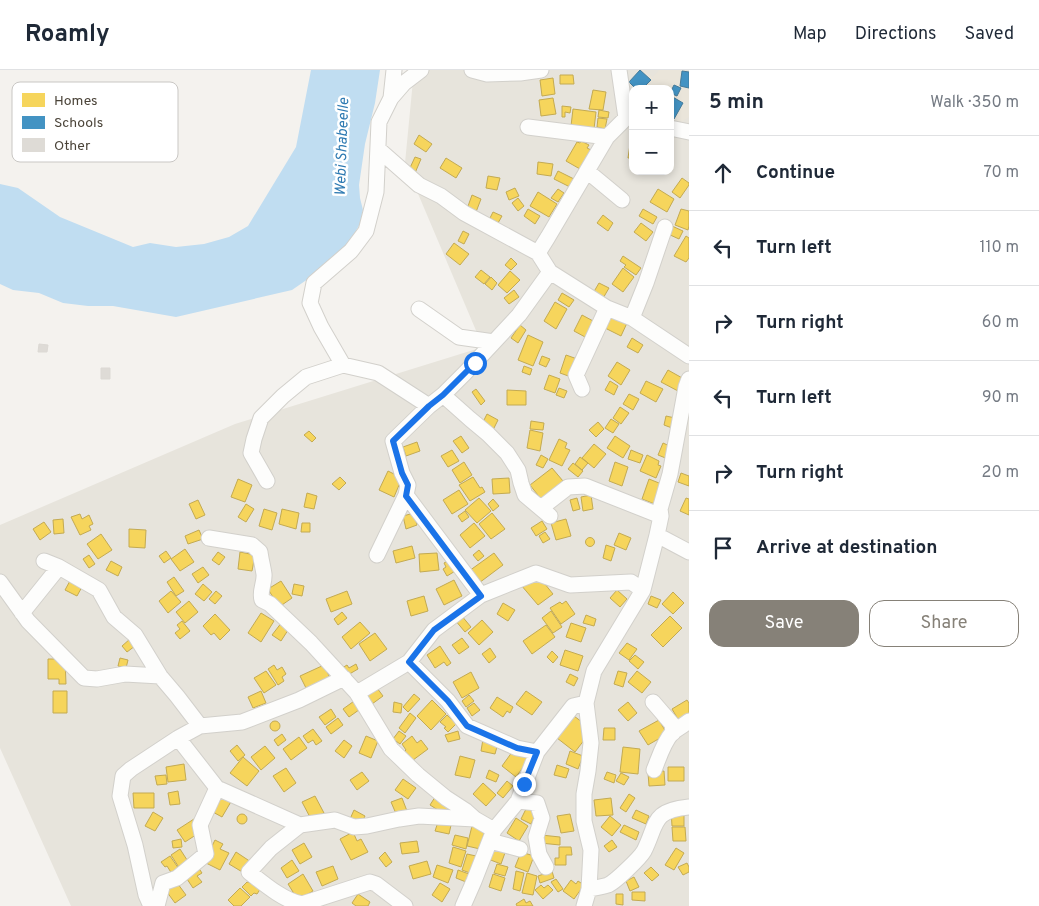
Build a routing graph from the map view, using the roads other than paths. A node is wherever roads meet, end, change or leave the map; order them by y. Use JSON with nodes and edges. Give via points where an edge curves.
{"nodes":[{"id":1,"x":394,"y":70,"type":"edge"},
{"id":2,"x":421,"y":70,"type":"edge"},
{"id":3,"x":472,"y":70,"type":"edge"},
{"id":4,"x":541,"y":70,"type":"edge"},
{"id":5,"x":619,"y":70,"type":"edge"},
{"id":6,"x":391,"y":98,"type":"junction"},
{"id":7,"x":629,"y":114,"type":"edge"},
{"id":8,"x":629,"y":119,"type":"edge"},
{"id":9,"x":528,"y":127,"type":"dead end"},
{"id":10,"x":674,"y":129,"type":"edge"},
{"id":11,"x":689,"y":132,"type":"edge"},
{"id":12,"x":607,"y":137,"type":"junction"},
{"id":13,"x":378,"y":150,"type":"junction"},
{"id":14,"x":587,"y":171,"type":"junction"},
{"id":15,"x":622,"y":200,"type":"dead end"},
{"id":16,"x":665,"y":227,"type":"dead end"},
{"id":17,"x":538,"y":253,"type":"junction"},
{"id":18,"x":550,"y":272,"type":"junction"},
{"id":19,"x":607,"y":308,"type":"junction"},
{"id":20,"x":419,"y":310,"type":"dead end"},
{"id":21,"x":632,"y":318,"type":"junction"},
{"id":22,"x":494,"y":342,"type":"junction"},
{"id":23,"x":689,"y":356,"type":"edge"},
{"id":24,"x":343,"y":365,"type":"junction"},
{"id":25,"x":689,"y":379,"type":"edge"},
{"id":26,"x":582,"y":389,"type":"dead end"},
{"id":27,"x":443,"y":395,"type":"junction"},
{"id":28,"x":429,"y":406,"type":"junction"},
{"id":29,"x":267,"y":481,"type":"dead end"},
{"id":30,"x":406,"y":496,"type":"junction"},
{"id":31,"x":661,"y":516,"type":"junction"},
{"id":32,"x":657,"y":535,"type":"junction"},
{"id":33,"x":209,"y":538,"type":"dead end"},
{"id":34,"x":689,"y":552,"type":"edge"},
{"id":35,"x":377,"y":555,"type":"dead end"},
{"id":36,"x":44,"y":561,"type":"dead end"},
{"id":37,"x":59,"y":567,"type":"junction"},
{"id":38,"x":0,"y":582,"type":"edge"},
{"id":39,"x":644,"y":590,"type":"junction"},
{"id":40,"x":481,"y":596,"type":"junction"},
{"id":41,"x":22,"y":613,"type":"junction"},
{"id":42,"x":409,"y":662,"type":"junction"},
{"id":43,"x":160,"y":676,"type":"junction"},
{"id":44,"x":344,"y":678,"type":"junction"},
{"id":45,"x":357,"y":693,"type":"junction"},
{"id":46,"x":653,"y":702,"type":"dead end"},
{"id":47,"x":586,"y":703,"type":"junction"},
{"id":48,"x":689,"y":721,"type":"edge"},
{"id":49,"x":200,"y":726,"type":"junction"},
{"id":50,"x":673,"y":733,"type":"junction"},
{"id":51,"x":178,"y":738,"type":"junction"},
{"id":52,"x":537,"y":752,"type":"junction"},
{"id":53,"x":654,"y":770,"type":"dead end"},
{"id":54,"x":216,"y":788,"type":"junction"},
{"id":55,"x":518,"y":801,"type":"junction"},
{"id":56,"x":689,"y":807,"type":"edge"},
{"id":57,"x":475,"y":819,"type":"junction"},
{"id":58,"x":300,"y":825,"type":"junction"},
{"id":59,"x":492,"y":835,"type":"junction"},
{"id":60,"x":520,"y":849,"type":"dead end"},
{"id":61,"x":546,"y":867,"type":"dead end"},
{"id":62,"x":589,"y":889,"type":"junction"},
{"id":63,"x":151,"y":906,"type":"edge"},
{"id":64,"x":158,"y":906,"type":"edge"},
{"id":65,"x":406,"y":906,"type":"edge"},
{"id":66,"x":463,"y":906,"type":"edge"},
{"id":67,"x":584,"y":906,"type":"edge"}],
"edges":[{"from":1,"to":6,"type":"street"},
{"from":2,"to":6,"type":"street"},
{"from":3,"to":4,"type":"street","via":[[487,74]]},
{"from":5,"to":7,"type":"street"},
{"from":6,"to":13,"type":"street","via":[[379,122]]},
{"from":8,"to":12,"type":"street"},
{"from":9,"to":12,"type":"street"},
{"from":10,"to":11,"type":"street"},
{"from":12,"to":14,"type":"street"},
{"from":13,"to":17,"type":"street","via":[[419,185]]},
{"from":13,"to":24,"type":"street","via":[[376,192],[366,230],[351,251],[314,283],[310,303]]},
{"from":14,"to":15,"type":"street"},
{"from":14,"to":17,"type":"street"},
{"from":16,"to":21,"type":"street"},
{"from":17,"to":18,"type":"street"},
{"from":18,"to":19,"type":"street"},
{"from":18,"to":22,"type":"street","via":[[519,315]]},
{"from":19,"to":21,"type":"street"},
{"from":19,"to":26,"type":"street","via":[[576,375]]},
{"from":20,"to":22,"type":"street","via":[[459,337]]},
{"from":21,"to":23,"type":"street"},
{"from":22,"to":27,"type":"street"},
{"from":24,"to":28,"type":"street","via":[[378,373]]},
{"from":24,"to":29,"type":"street","via":[[306,377],[261,418],[251,453]]},
{"from":25,"to":31,"type":"street"},
{"from":27,"to":28,"type":"street"},
{"from":27,"to":31,"type":"street","via":[[506,453],[518,470],[526,496],[546,512],[568,480]]},
{"from":28,"to":30,"type":"street","via":[[393,441],[408,485]]},
{"from":30,"to":35,"type":"street"},
{"from":30,"to":40,"type":"street"},
{"from":31,"to":32,"type":"street"},
{"from":32,"to":34,"type":"street"},
{"from":32,"to":39,"type":"street"},
{"from":33,"to":44,"type":"street","via":[[252,545],[260,552],[264,573],[262,600],[311,643]]},
{"from":36,"to":37,"type":"street"},
{"from":37,"to":41,"type":"street"},
{"from":37,"to":43,"type":"street","via":[[99,590],[114,617],[135,635]]},
{"from":38,"to":41,"type":"street"},
{"from":39,"to":40,"type":"street","via":[[631,582],[570,585],[536,573]]},
{"from":39,"to":47,"type":"street","via":[[594,671]]},
{"from":40,"to":42,"type":"street","via":[[434,630]]},
{"from":41,"to":43,"type":"street","via":[[84,678],[125,674]]},
{"from":42,"to":45,"type":"street"},
{"from":42,"to":52,"type":"street","via":[[448,701],[467,726],[517,748]]},
{"from":43,"to":49,"type":"street"},
{"from":44,"to":45,"type":"street"},
{"from":44,"to":49,"type":"street","via":[[242,722]]},
{"from":45,"to":57,"type":"street","via":[[392,749],[418,775]]},
{"from":46,"to":50,"type":"street","via":[[672,724]]},
{"from":47,"to":52,"type":"street","via":[[573,706]]},
{"from":47,"to":62,"type":"street","via":[[591,743],[584,794],[584,821],[590,850]]},
{"from":48,"to":50,"type":"street"},
{"from":49,"to":51,"type":"street"},
{"from":50,"to":53,"type":"street"},
{"from":51,"to":54,"type":"street"},
{"from":51,"to":63,"type":"street","via":[[123,776],[120,796]]},
{"from":52,"to":55,"type":"street"},
{"from":54,"to":58,"type":"street"},
{"from":54,"to":64,"type":"street","via":[[200,825],[206,854],[177,878],[163,883]]},
{"from":55,"to":59,"type":"street"},
{"from":55,"to":61,"type":"street","via":[[537,803],[542,818],[536,837],[539,854]]},
{"from":56,"to":62,"type":"street","via":[[670,810],[656,820],[643,852],[628,869],[610,884]]},
{"from":57,"to":58,"type":"street","via":[[419,816],[354,827],[335,820]]},
{"from":57,"to":59,"type":"street"},
{"from":58,"to":65,"type":"street","via":[[271,848],[249,872],[262,884],[302,904],[370,882]]},
{"from":59,"to":60,"type":"street"},
{"from":59,"to":66,"type":"street"},
{"from":62,"to":67,"type":"street"}]}
